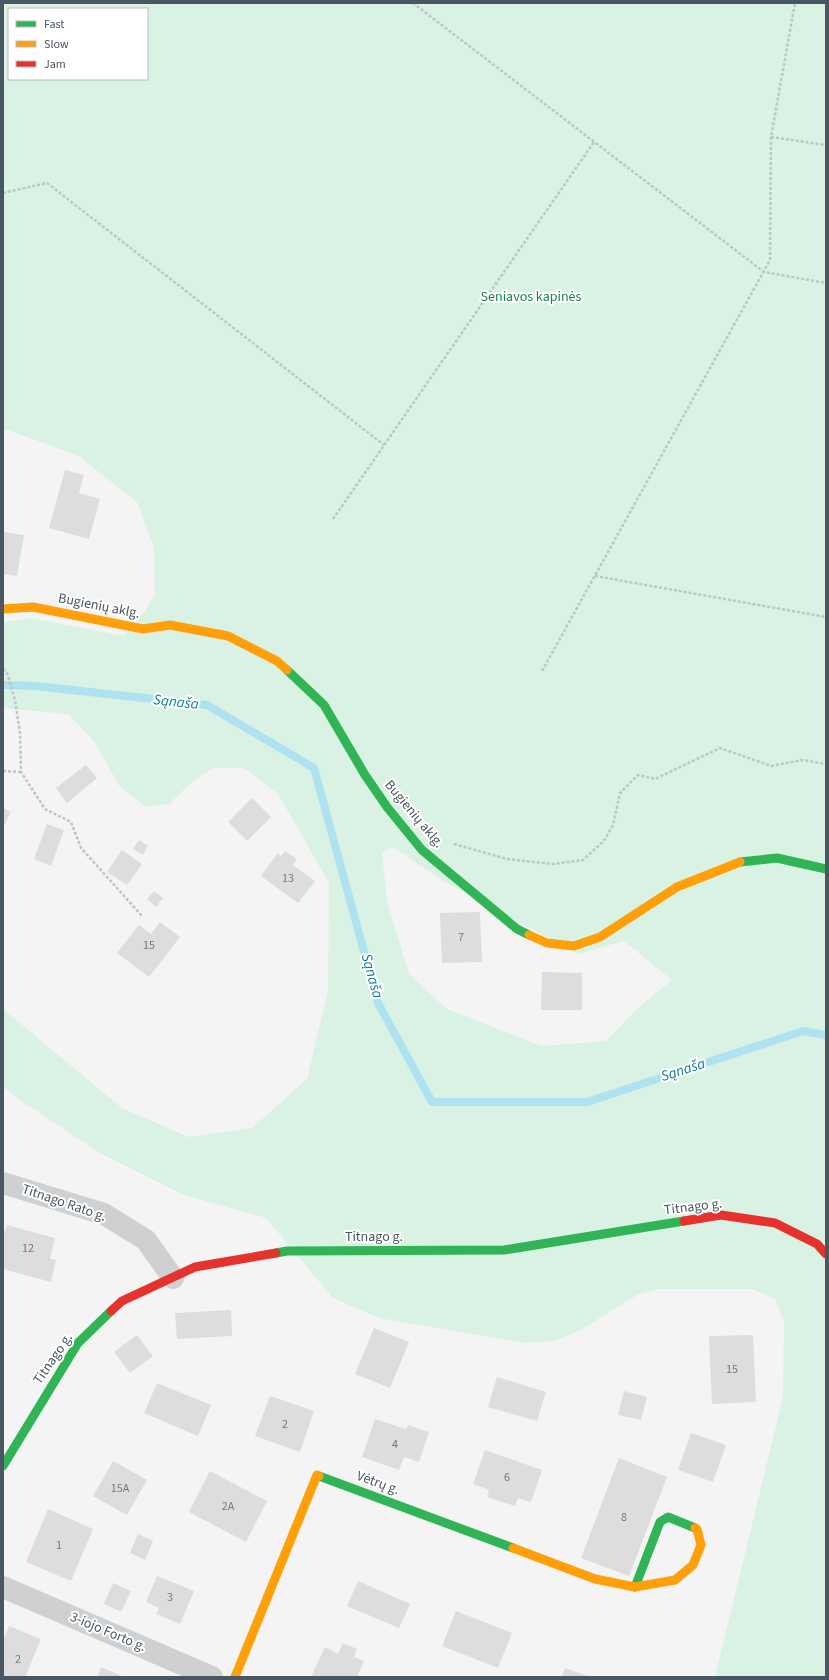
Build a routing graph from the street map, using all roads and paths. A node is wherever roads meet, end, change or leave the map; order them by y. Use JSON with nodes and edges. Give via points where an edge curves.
{"nodes":[{"id":1,"x":413,"y":3,"type":"edge"},
{"id":2,"x":795,"y":3,"type":"edge"},
{"id":3,"x":771,"y":137,"type":"junction"},
{"id":4,"x":594,"y":142,"type":"junction"},
{"id":5,"x":826,"y":145,"type":"edge"},
{"id":6,"x":3,"y":193,"type":"edge"},
{"id":7,"x":764,"y":272,"type":"junction"},
{"id":8,"x":826,"y":283,"type":"edge"},
{"id":9,"x":384,"y":445,"type":"junction"},
{"id":10,"x":333,"y":519,"type":"dead end"},
{"id":11,"x":595,"y":576,"type":"junction"},
{"id":12,"x":3,"y":609,"type":"edge"},
{"id":13,"x":826,"y":617,"type":"edge"},
{"id":14,"x":3,"y":669,"type":"edge"},
{"id":15,"x":542,"y":671,"type":"dead end"},
{"id":16,"x":826,"y":764,"type":"edge"},
{"id":17,"x":3,"y":772,"type":"edge"},
{"id":18,"x":21,"y":772,"type":"junction"},
{"id":19,"x":451,"y":844,"type":"dead end"},
{"id":20,"x":826,"y":870,"type":"edge"},
{"id":21,"x":142,"y":916,"type":"dead end"},
{"id":22,"x":3,"y":1183,"type":"edge"},
{"id":23,"x":826,"y":1254,"type":"edge"},
{"id":24,"x":173,"y":1278,"type":"junction"},
{"id":25,"x":3,"y":1466,"type":"edge"},
{"id":26,"x":3,"y":1587,"type":"edge"},
{"id":27,"x":636,"y":1587,"type":"junction"},
{"id":28,"x":212,"y":1677,"type":"edge"},
{"id":29,"x":235,"y":1677,"type":"edge"}],
"edges":[{"from":1,"to":4,"type":"path"},
{"from":2,"to":3,"type":"path"},
{"from":3,"to":5,"type":"path"},
{"from":3,"to":7,"type":"path","via":[[770,260]]},
{"from":4,"to":7,"type":"path"},
{"from":4,"to":9,"type":"path"},
{"from":6,"to":9,"type":"path","via":[[47,183]]},
{"from":7,"to":8,"type":"path"},
{"from":7,"to":11,"type":"path"},
{"from":9,"to":10,"type":"path"},
{"from":11,"to":13,"type":"path"},
{"from":11,"to":15,"type":"path"},
{"from":12,"to":20,"type":"street","name":"Bugienių aklg.","via":[[33,607],[143,629],[170,625],[228,636],[277,661],[324,705],[387,807],[422,850],[517,929],[547,943],[574,946],[600,937],[677,887],[739,862],[778,858]]},
{"from":14,"to":18,"type":"path","via":[[7,673],[15,700],[20,733]]},
{"from":16,"to":19,"type":"path","via":[[802,760],[771,766],[720,748],[655,779],[638,775],[620,793],[613,825],[604,841],[583,860],[553,864],[507,859]]},
{"from":17,"to":18,"type":"path"},
{"from":18,"to":21,"type":"path","via":[[44,809],[71,822],[81,848]]},
{"from":22,"to":24,"type":"street","name":"Titnago Rato g.","via":[[104,1214],[146,1240]]},
{"from":23,"to":24,"type":"street","name":"Titnago g.","via":[[817,1244],[775,1223],[721,1215],[504,1250],[287,1251],[195,1267]]},
{"from":24,"to":25,"type":"street","name":"Titnago g.","via":[[122,1301],[78,1343]]},
{"from":26,"to":28,"type":"street","name":"3-iojo Forto g."},
{"from":27,"to":27,"type":"street","name":"Vėtrų g.","via":[[675,1580],[693,1565],[701,1544],[697,1529],[668,1517],[660,1522]]},
{"from":27,"to":29,"type":"street","name":"Vėtrų g.","via":[[595,1579],[316,1475]]}]}
